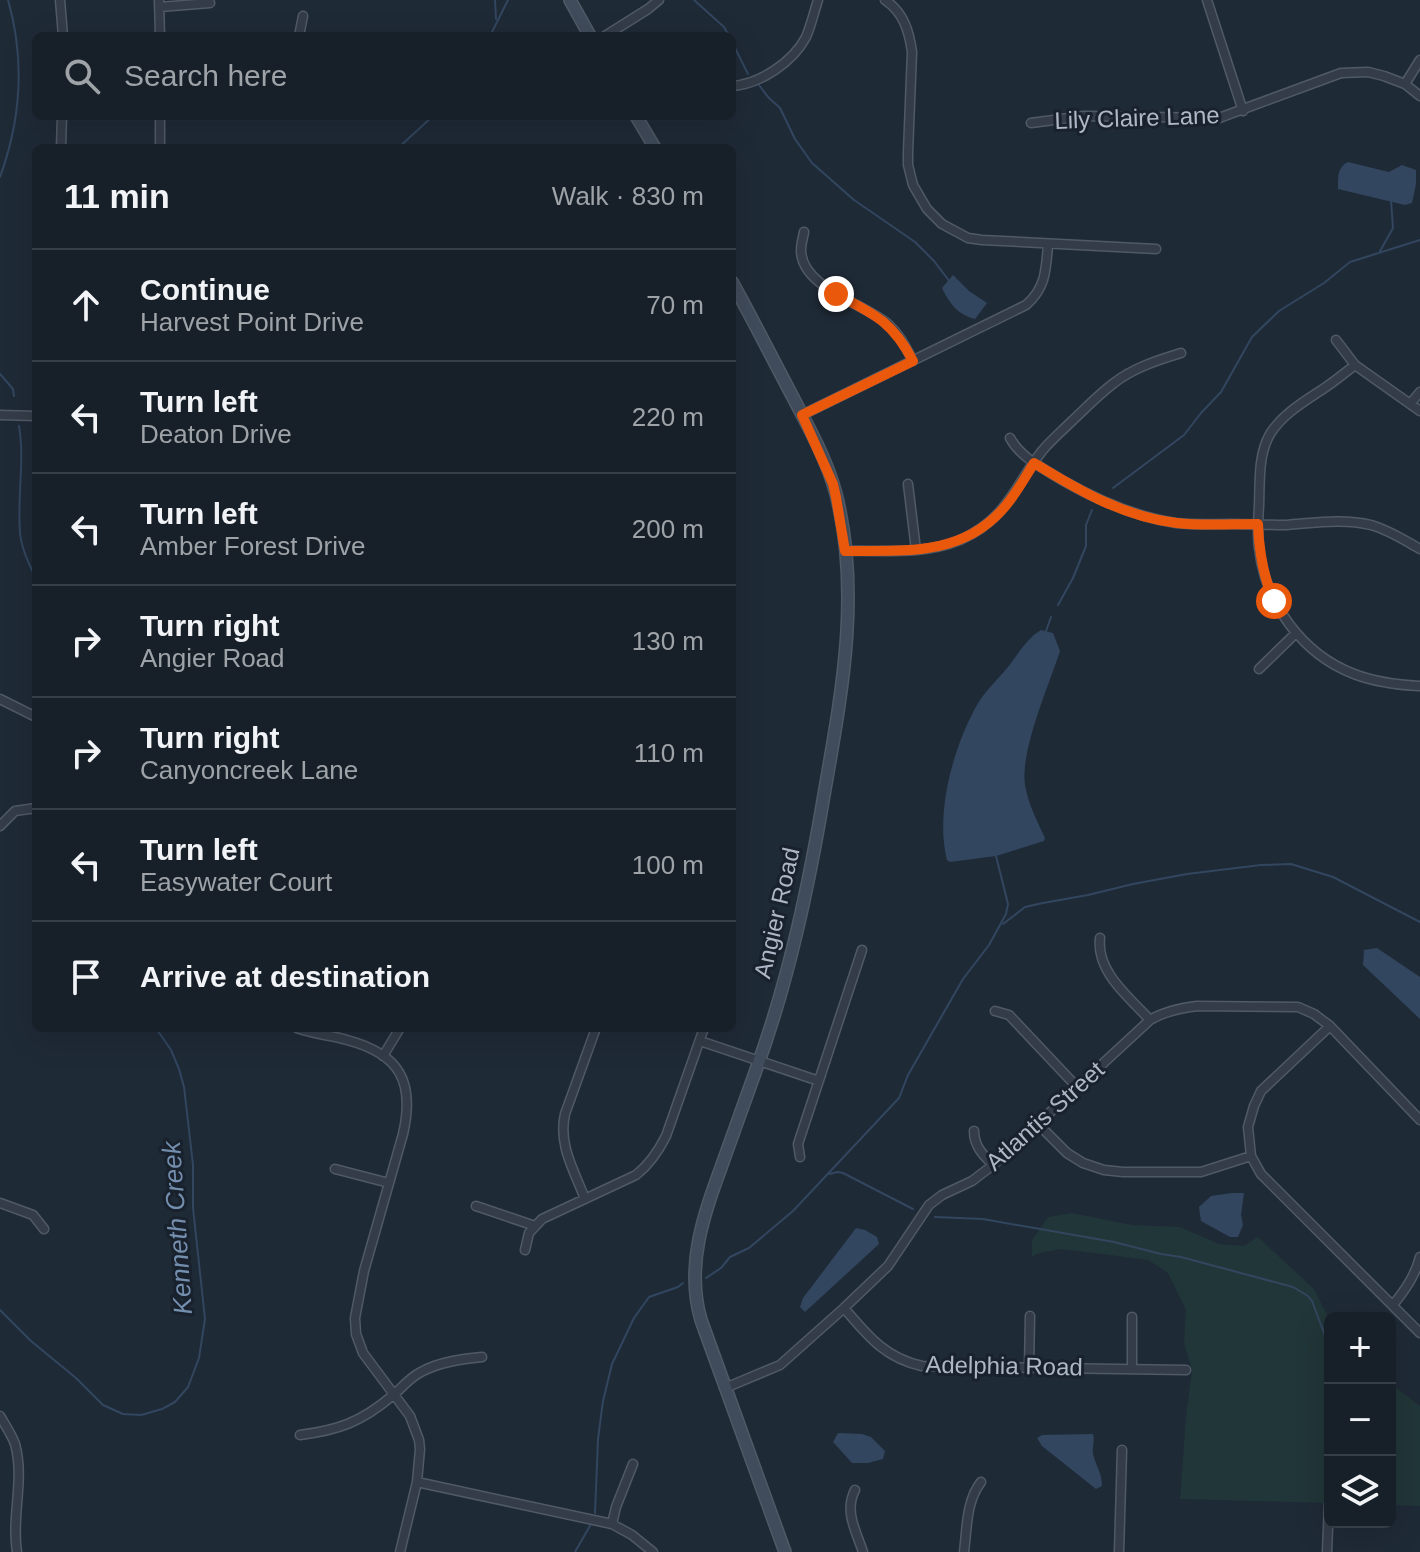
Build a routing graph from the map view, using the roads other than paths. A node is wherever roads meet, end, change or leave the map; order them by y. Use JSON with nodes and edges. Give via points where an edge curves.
{"nodes":[{"id":1,"x":60,"y":0,"type":"edge"},
{"id":2,"x":570,"y":0,"type":"edge"},
{"id":3,"x":659,"y":0,"type":"edge"},
{"id":4,"x":818,"y":0,"type":"edge"},
{"id":5,"x":885,"y":0,"type":"edge"},
{"id":6,"x":1207,"y":0,"type":"edge"},
{"id":7,"x":210,"y":3,"type":"dead end"},
{"id":8,"x":159,"y":4,"type":"edge"},
{"id":9,"x":303,"y":16,"type":"dead end"},
{"id":10,"x":63,"y":32,"type":"edge"},
{"id":11,"x":160,"y":32,"type":"edge"},
{"id":12,"x":300,"y":32,"type":"edge"},
{"id":13,"x":588,"y":32,"type":"edge"},
{"id":14,"x":611,"y":32,"type":"edge"},
{"id":15,"x":1420,"y":60,"type":"edge"},
{"id":16,"x":1405,"y":84,"type":"junction"},
{"id":17,"x":736,"y":86,"type":"edge"},
{"id":18,"x":1420,"y":96,"type":"edge"},
{"id":19,"x":1243,"y":111,"type":"junction"},
{"id":20,"x":62,"y":120,"type":"edge"},
{"id":21,"x":160,"y":120,"type":"edge"},
{"id":22,"x":638,"y":120,"type":"edge"},
{"id":23,"x":1031,"y":123,"type":"dead end"},
{"id":24,"x":61,"y":144,"type":"edge"},
{"id":25,"x":160,"y":144,"type":"edge"},
{"id":26,"x":653,"y":144,"type":"edge"},
{"id":27,"x":804,"y":232,"type":"dead end"},
{"id":28,"x":1048,"y":244,"type":"junction"},
{"id":29,"x":1156,"y":249,"type":"dead end"},
{"id":30,"x":736,"y":290,"type":"edge"},
{"id":31,"x":1336,"y":340,"type":"dead end"},
{"id":32,"x":1181,"y":353,"type":"dead end"},
{"id":33,"x":913,"y":361,"type":"junction"},
{"id":34,"x":1355,"y":365,"type":"junction"},
{"id":35,"x":1420,"y":392,"type":"edge"},
{"id":36,"x":1410,"y":404,"type":"junction"},
{"id":37,"x":1420,"y":411,"type":"edge"},
{"id":38,"x":0,"y":415,"type":"edge"},
{"id":39,"x":802,"y":415,"type":"junction"},
{"id":40,"x":32,"y":416,"type":"edge"},
{"id":41,"x":1010,"y":438,"type":"dead end"},
{"id":42,"x":1034,"y":463,"type":"junction"},
{"id":43,"x":908,"y":484,"type":"dead end"},
{"id":44,"x":1258,"y":524,"type":"junction"},
{"id":45,"x":1420,"y":549,"type":"edge"},
{"id":46,"x":916,"y":550,"type":"junction"},
{"id":47,"x":845,"y":551,"type":"junction"},
{"id":48,"x":1296,"y":633,"type":"junction"},
{"id":49,"x":1259,"y":669,"type":"dead end"},
{"id":50,"x":1420,"y":686,"type":"edge"},
{"id":51,"x":0,"y":699,"type":"edge"},
{"id":52,"x":32,"y":715,"type":"edge"},
{"id":53,"x":32,"y":809,"type":"edge"},
{"id":54,"x":0,"y":826,"type":"edge"},
{"id":55,"x":1100,"y":938,"type":"dead end"},
{"id":56,"x":862,"y":950,"type":"dead end"},
{"id":57,"x":995,"y":1011,"type":"dead end"},
{"id":58,"x":1150,"y":1020,"type":"junction"},
{"id":59,"x":1330,"y":1026,"type":"junction"},
{"id":60,"x":313,"y":1032,"type":"edge"},
{"id":61,"x":398,"y":1032,"type":"edge"},
{"id":62,"x":595,"y":1032,"type":"edge"},
{"id":63,"x":703,"y":1032,"type":"edge"},
{"id":64,"x":700,"y":1041,"type":"junction"},
{"id":65,"x":383,"y":1056,"type":"junction"},
{"id":66,"x":759,"y":1061,"type":"junction"},
{"id":67,"x":819,"y":1081,"type":"junction"},
{"id":68,"x":1077,"y":1087,"type":"junction"},
{"id":69,"x":1420,"y":1120,"type":"edge"},
{"id":70,"x":1037,"y":1123,"type":"junction"},
{"id":71,"x":974,"y":1131,"type":"dead end"},
{"id":72,"x":1251,"y":1156,"type":"junction"},
{"id":73,"x":800,"y":1157,"type":"dead end"},
{"id":74,"x":993,"y":1165,"type":"junction"},
{"id":75,"x":335,"y":1169,"type":"dead end"},
{"id":76,"x":389,"y":1183,"type":"junction"},
{"id":77,"x":585,"y":1199,"type":"junction"},
{"id":78,"x":0,"y":1203,"type":"edge"},
{"id":79,"x":476,"y":1206,"type":"dead end"},
{"id":80,"x":535,"y":1226,"type":"junction"},
{"id":81,"x":44,"y":1229,"type":"dead end"},
{"id":82,"x":525,"y":1250,"type":"dead end"},
{"id":83,"x":1420,"y":1257,"type":"edge"},
{"id":84,"x":1393,"y":1305,"type":"junction"},
{"id":85,"x":844,"y":1308,"type":"junction"},
{"id":86,"x":1030,"y":1316,"type":"dead end"},
{"id":87,"x":1132,"y":1317,"type":"dead end"},
{"id":88,"x":1420,"y":1333,"type":"edge"},
{"id":89,"x":482,"y":1357,"type":"dead end"},
{"id":90,"x":1029,"y":1368,"type":"junction"},
{"id":91,"x":1132,"y":1369,"type":"junction"},
{"id":92,"x":1186,"y":1370,"type":"dead end"},
{"id":93,"x":725,"y":1388,"type":"junction"},
{"id":94,"x":395,"y":1394,"type":"junction"},
{"id":95,"x":0,"y":1416,"type":"edge"},
{"id":96,"x":300,"y":1435,"type":"dead end"},
{"id":97,"x":1122,"y":1450,"type":"dead end"},
{"id":98,"x":633,"y":1464,"type":"dead end"},
{"id":99,"x":417,"y":1482,"type":"junction"},
{"id":100,"x":981,"y":1482,"type":"dead end"},
{"id":101,"x":855,"y":1490,"type":"dead end"},
{"id":102,"x":612,"y":1524,"type":"junction"},
{"id":103,"x":1328,"y":1528,"type":"edge"},
{"id":104,"x":17,"y":1552,"type":"edge"},
{"id":105,"x":400,"y":1552,"type":"edge"},
{"id":106,"x":653,"y":1552,"type":"edge"},
{"id":107,"x":785,"y":1552,"type":"edge"},
{"id":108,"x":863,"y":1552,"type":"edge"},
{"id":109,"x":964,"y":1552,"type":"edge"},
{"id":110,"x":1119,"y":1552,"type":"edge"},
{"id":111,"x":1327,"y":1552,"type":"edge"}],
"edges":[{"from":1,"to":10,"type":"street"},
{"from":2,"to":13,"type":"street"},
{"from":3,"to":14,"type":"street"},
{"from":4,"to":17,"type":"street","via":[[795,53],[761,77]]},
{"from":5,"to":28,"type":"street","via":[[900,13],[910,39],[908,165],[921,201],[933,217],[968,238]]},
{"from":6,"to":19,"type":"street"},
{"from":7,"to":8,"type":"street"},
{"from":8,"to":11,"type":"street"},
{"from":9,"to":12,"type":"street"},
{"from":15,"to":16,"type":"street"},
{"from":16,"to":18,"type":"street","name":"Lily Claire Lane"},
{"from":16,"to":19,"type":"street","name":"Lily Claire Lane","via":[[1368,72],[1341,73]]},
{"from":19,"to":23,"type":"street","name":"Lily Claire Lane","via":[[1219,118],[1084,116]]},
{"from":20,"to":24,"type":"street"},
{"from":21,"to":25,"type":"street"},
{"from":22,"to":26,"type":"street"},
{"from":27,"to":33,"type":"street","via":[[802,256],[813,275],[889,325]]},
{"from":28,"to":29,"type":"street"},
{"from":28,"to":33,"type":"street","via":[[1046,277],[1033,299]]},
{"from":30,"to":39,"type":"street","name":"Angier Road"},
{"from":31,"to":34,"type":"street"},
{"from":32,"to":42,"type":"street","via":[[1113,383]]},
{"from":33,"to":39,"type":"street"},
{"from":34,"to":36,"type":"street"},
{"from":34,"to":44,"type":"street","via":[[1282,419],[1269,436],[1260,468]]},
{"from":35,"to":36,"type":"street"},
{"from":36,"to":37,"type":"street"},
{"from":38,"to":40,"type":"street"},
{"from":39,"to":47,"type":"street","name":"Angier Road","via":[[833,484]]},
{"from":41,"to":42,"type":"street"},
{"from":42,"to":44,"type":"street","via":[[1096,499],[1146,516],[1178,523]]},
{"from":42,"to":46,"type":"street","via":[[1010,501],[979,530],[952,543]]},
{"from":43,"to":46,"type":"street"},
{"from":44,"to":45,"type":"street","via":[[1367,524]]},
{"from":44,"to":48,"type":"street","via":[[1265,577]]},
{"from":46,"to":47,"type":"street"},
{"from":47,"to":66,"type":"street","name":"Angier Road","via":[[848,626],[833,745],[797,935]]},
{"from":48,"to":49,"type":"street"},
{"from":48,"to":50,"type":"street","via":[[1329,662],[1355,675]]},
{"from":51,"to":52,"type":"street"},
{"from":53,"to":54,"type":"street","via":[[15,811]]},
{"from":55,"to":58,"type":"street","via":[[1102,962]]},
{"from":56,"to":67,"type":"street"},
{"from":57,"to":68,"type":"street","via":[[1009,1015]]},
{"from":58,"to":59,"type":"street","name":"Atlantis Street","via":[[1197,1006],[1298,1007]]},
{"from":58,"to":68,"type":"street","name":"Atlantis Street"},
{"from":59,"to":69,"type":"street","name":"Atlantis Street"},
{"from":59,"to":72,"type":"street","via":[[1261,1091],[1248,1127]]},
{"from":60,"to":65,"type":"street","via":[[358,1043]]},
{"from":61,"to":65,"type":"street"},
{"from":62,"to":77,"type":"street","via":[[562,1127]]},
{"from":63,"to":64,"type":"street"},
{"from":64,"to":66,"type":"street"},
{"from":64,"to":77,"type":"street","via":[[658,1152],[636,1175]]},
{"from":65,"to":76,"type":"street","via":[[395,1066],[408,1093]]},
{"from":66,"to":67,"type":"street"},
{"from":66,"to":93,"type":"street","name":"Angier Road","via":[[709,1199],[695,1257],[699,1313]]},
{"from":67,"to":73,"type":"street","via":[[798,1144]]},
{"from":68,"to":70,"type":"street","name":"Atlantis Street"},
{"from":70,"to":72,"type":"street","via":[[1067,1153],[1104,1170],[1201,1172]]},
{"from":70,"to":74,"type":"street","name":"Atlantis Street"},
{"from":71,"to":74,"type":"street","via":[[977,1147]]},
{"from":72,"to":84,"type":"street","via":[[1261,1174]]},
{"from":74,"to":85,"type":"street","name":"Atlantis Street","via":[[929,1205],[888,1266]]},
{"from":75,"to":76,"type":"street"},
{"from":76,"to":94,"type":"street","via":[[355,1318],[363,1353]]},
{"from":77,"to":80,"type":"street"},
{"from":78,"to":81,"type":"street","via":[[33,1215]]},
{"from":79,"to":80,"type":"street"},
{"from":80,"to":82,"type":"street"},
{"from":83,"to":84,"type":"street"},
{"from":84,"to":88,"type":"street"},
{"from":85,"to":90,"type":"street","name":"Adelphia Road","via":[[884,1351],[908,1363]]},
{"from":85,"to":93,"type":"street","name":"Atlantis Street","via":[[780,1365]]},
{"from":86,"to":90,"type":"street"},
{"from":87,"to":91,"type":"street"},
{"from":89,"to":94,"type":"street","via":[[432,1367]]},
{"from":90,"to":91,"type":"street","name":"Adelphia Road"},
{"from":91,"to":92,"type":"street","name":"Adelphia Road"},
{"from":93,"to":107,"type":"street","name":"Angier Road"},
{"from":94,"to":96,"type":"street","via":[[349,1425]]},
{"from":94,"to":99,"type":"street","via":[[419,1440]]},
{"from":95,"to":104,"type":"street","via":[[18,1463]]},
{"from":97,"to":110,"type":"street"},
{"from":98,"to":102,"type":"street"},
{"from":99,"to":102,"type":"street"},
{"from":99,"to":105,"type":"street"},
{"from":100,"to":109,"type":"street","via":[[971,1502]]},
{"from":101,"to":108,"type":"street","via":[[850,1513]]},
{"from":102,"to":106,"type":"street"},
{"from":103,"to":111,"type":"street"}]}
